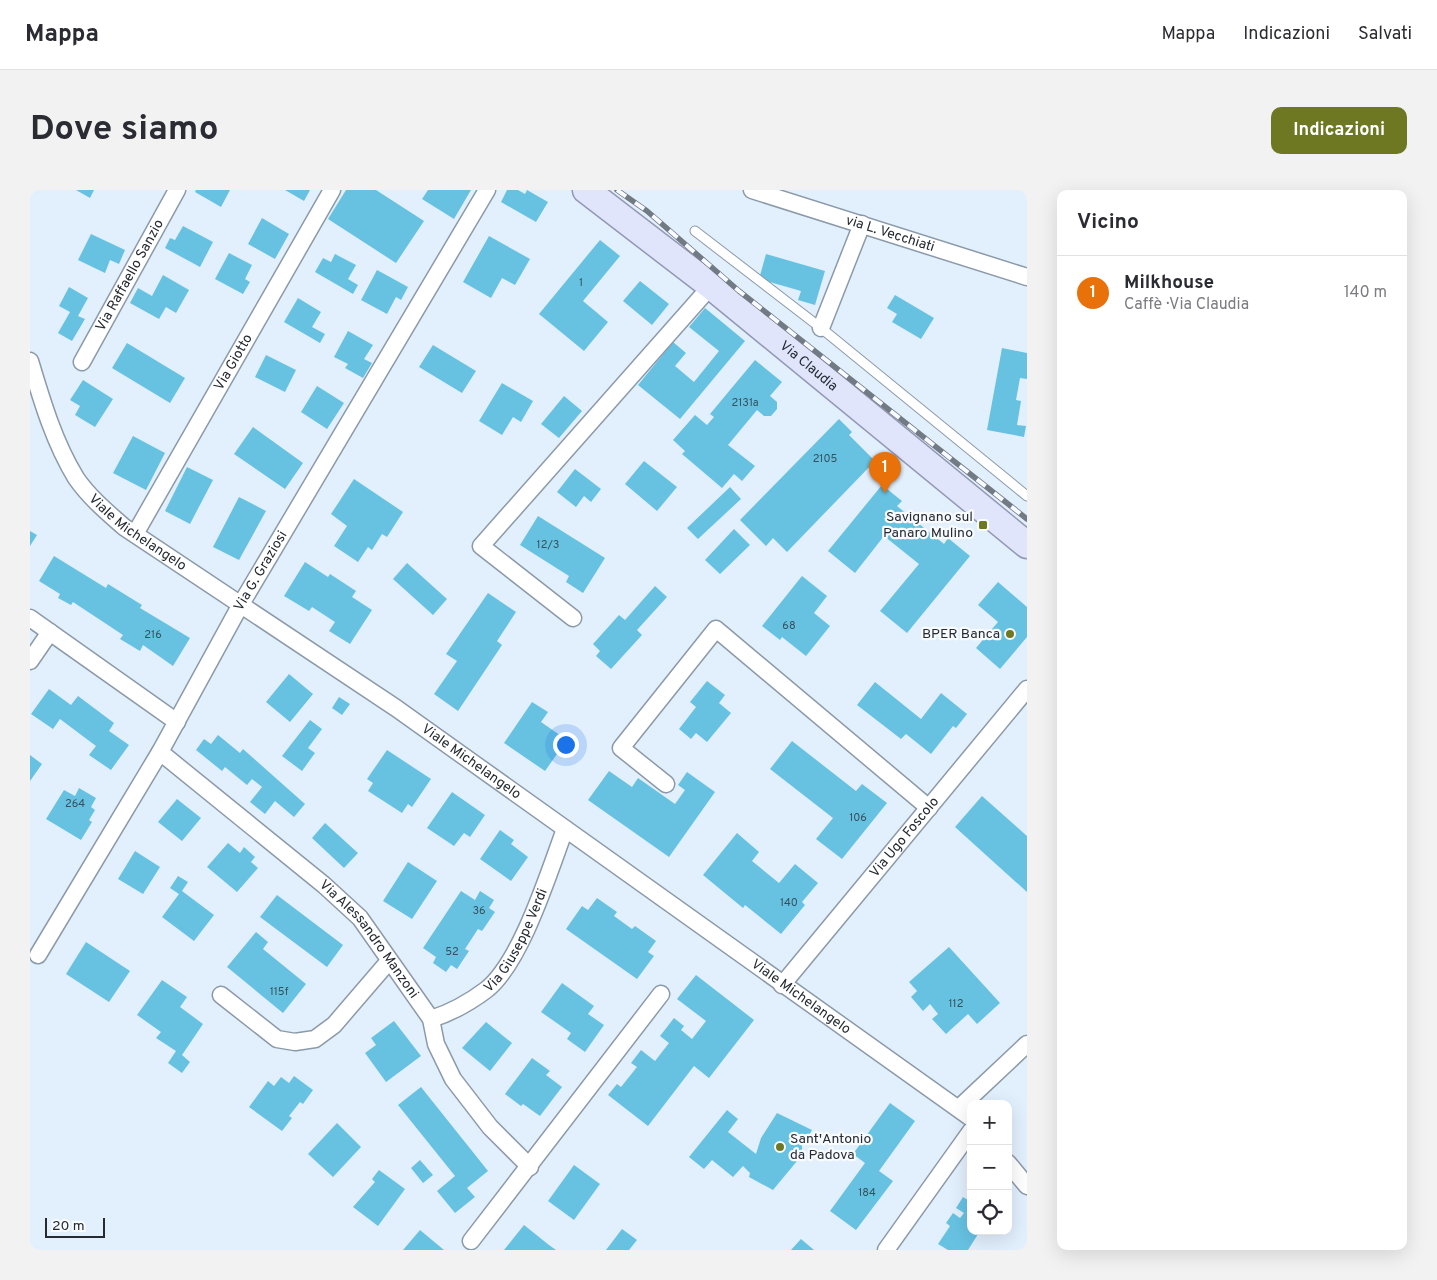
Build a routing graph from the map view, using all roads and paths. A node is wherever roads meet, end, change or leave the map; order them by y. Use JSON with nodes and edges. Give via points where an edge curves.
{"nodes":[{"id":1,"x":177,"y":190,"type":"edge"},
{"id":2,"x":332,"y":190,"type":"edge"},
{"id":3,"x":487,"y":190,"type":"edge"},
{"id":4,"x":586,"y":190,"type":"edge"},
{"id":5,"x":752,"y":190,"type":"edge"},
{"id":6,"x":862,"y":224,"type":"junction"},
{"id":7,"x":695,"y":231,"type":"dead end"},
{"id":8,"x":1027,"y":277,"type":"edge"},
{"id":9,"x":711,"y":286,"type":"junction"},
{"id":10,"x":820,"y":328,"type":"junction"},
{"id":11,"x":30,"y":361,"type":"edge"},
{"id":12,"x":82,"y":362,"type":"dead end"},
{"id":13,"x":1027,"y":496,"type":"edge"},
{"id":14,"x":135,"y":534,"type":"junction"},
{"id":15,"x":1027,"y":546,"type":"edge"},
{"id":16,"x":241,"y":604,"type":"junction"},
{"id":17,"x":30,"y":618,"type":"edge"},
{"id":18,"x":573,"y":618,"type":"dead end"},
{"id":19,"x":50,"y":632,"type":"junction"},
{"id":20,"x":30,"y":661,"type":"edge"},
{"id":21,"x":1027,"y":689,"type":"edge"},
{"id":22,"x":177,"y":722,"type":"junction"},
{"id":23,"x":160,"y":752,"type":"junction"},
{"id":24,"x":666,"y":784,"type":"dead end"},
{"id":25,"x":929,"y":808,"type":"junction"},
{"id":26,"x":565,"y":829,"type":"junction"},
{"id":27,"x":38,"y":955,"type":"dead end"},
{"id":28,"x":389,"y":961,"type":"junction"},
{"id":29,"x":782,"y":985,"type":"junction"},
{"id":30,"x":661,"y":994,"type":"dead end"},
{"id":31,"x":221,"y":995,"type":"dead end"},
{"id":32,"x":431,"y":1019,"type":"junction"},
{"id":33,"x":1027,"y":1044,"type":"edge"},
{"id":34,"x":965,"y":1113,"type":"edge"},
{"id":35,"x":967,"y":1137,"type":"edge"},
{"id":36,"x":530,"y":1167,"type":"junction"},
{"id":37,"x":1012,"y":1168,"type":"edge"},
{"id":38,"x":1027,"y":1186,"type":"edge"},
{"id":39,"x":471,"y":1241,"type":"dead end"},
{"id":40,"x":886,"y":1250,"type":"edge"}],
"edges":[{"from":1,"to":12,"type":"street","name":"Via Raffaello Sanzio"},
{"from":2,"to":14,"type":"street","name":"Via Giotto"},
{"from":3,"to":16,"type":"street","name":"Via G. Graziosi"},
{"from":4,"to":9,"type":"main road","name":"Via Claudia"},
{"from":5,"to":6,"type":"street","name":"via L. Vecchiati"},
{"from":6,"to":8,"type":"street","name":"via L. Vecchiati"},
{"from":6,"to":10,"type":"street"},
{"from":7,"to":10,"type":"lane"},
{"from":9,"to":15,"type":"main road","name":"Via Claudia"},
{"from":9,"to":18,"type":"street","via":[[481,546]]},
{"from":10,"to":13,"type":"lane"},
{"from":11,"to":14,"type":"street","name":"Viale Michelangelo","via":[[49,422],[76,478],[96,503]]},
{"from":14,"to":16,"type":"street","name":"Viale Michelangelo"},
{"from":16,"to":22,"type":"street","name":"Via G. Graziosi"},
{"from":16,"to":26,"type":"street","name":"Viale Michelangelo","via":[[396,708]]},
{"from":17,"to":19,"type":"street"},
{"from":19,"to":20,"type":"street"},
{"from":19,"to":22,"type":"street"},
{"from":21,"to":25,"type":"street","name":"Via Ugo Foscolo"},
{"from":22,"to":23,"type":"street","name":"Via G. Graziosi"},
{"from":23,"to":27,"type":"street","name":"Via G. Graziosi"},
{"from":23,"to":28,"type":"street","name":"Via Alessandro Manzoni","via":[[332,892],[360,918]]},
{"from":24,"to":25,"type":"street","via":[[621,748],[716,629]]},
{"from":25,"to":29,"type":"street","name":"Via Ugo Foscolo"},
{"from":26,"to":29,"type":"street","name":"Viale Michelangelo"},
{"from":26,"to":32,"type":"street","name":"Via Giuseppe Verdi","via":[[516,954],[487,990]]},
{"from":28,"to":31,"type":"street","via":[[334,1025],[315,1038],[295,1042],[276,1039]]},
{"from":28,"to":32,"type":"street","name":"Via Alessandro Manzoni"},
{"from":29,"to":34,"type":"street","name":"Viale Michelangelo"},
{"from":30,"to":36,"type":"street"},
{"from":32,"to":36,"type":"street","name":"Via Alessandro Manzoni","via":[[436,1044],[452,1079],[490,1127]]},
{"from":33,"to":34,"type":"street"},
{"from":35,"to":40,"type":"street"},
{"from":36,"to":39,"type":"street"},
{"from":37,"to":38,"type":"street"}]}
